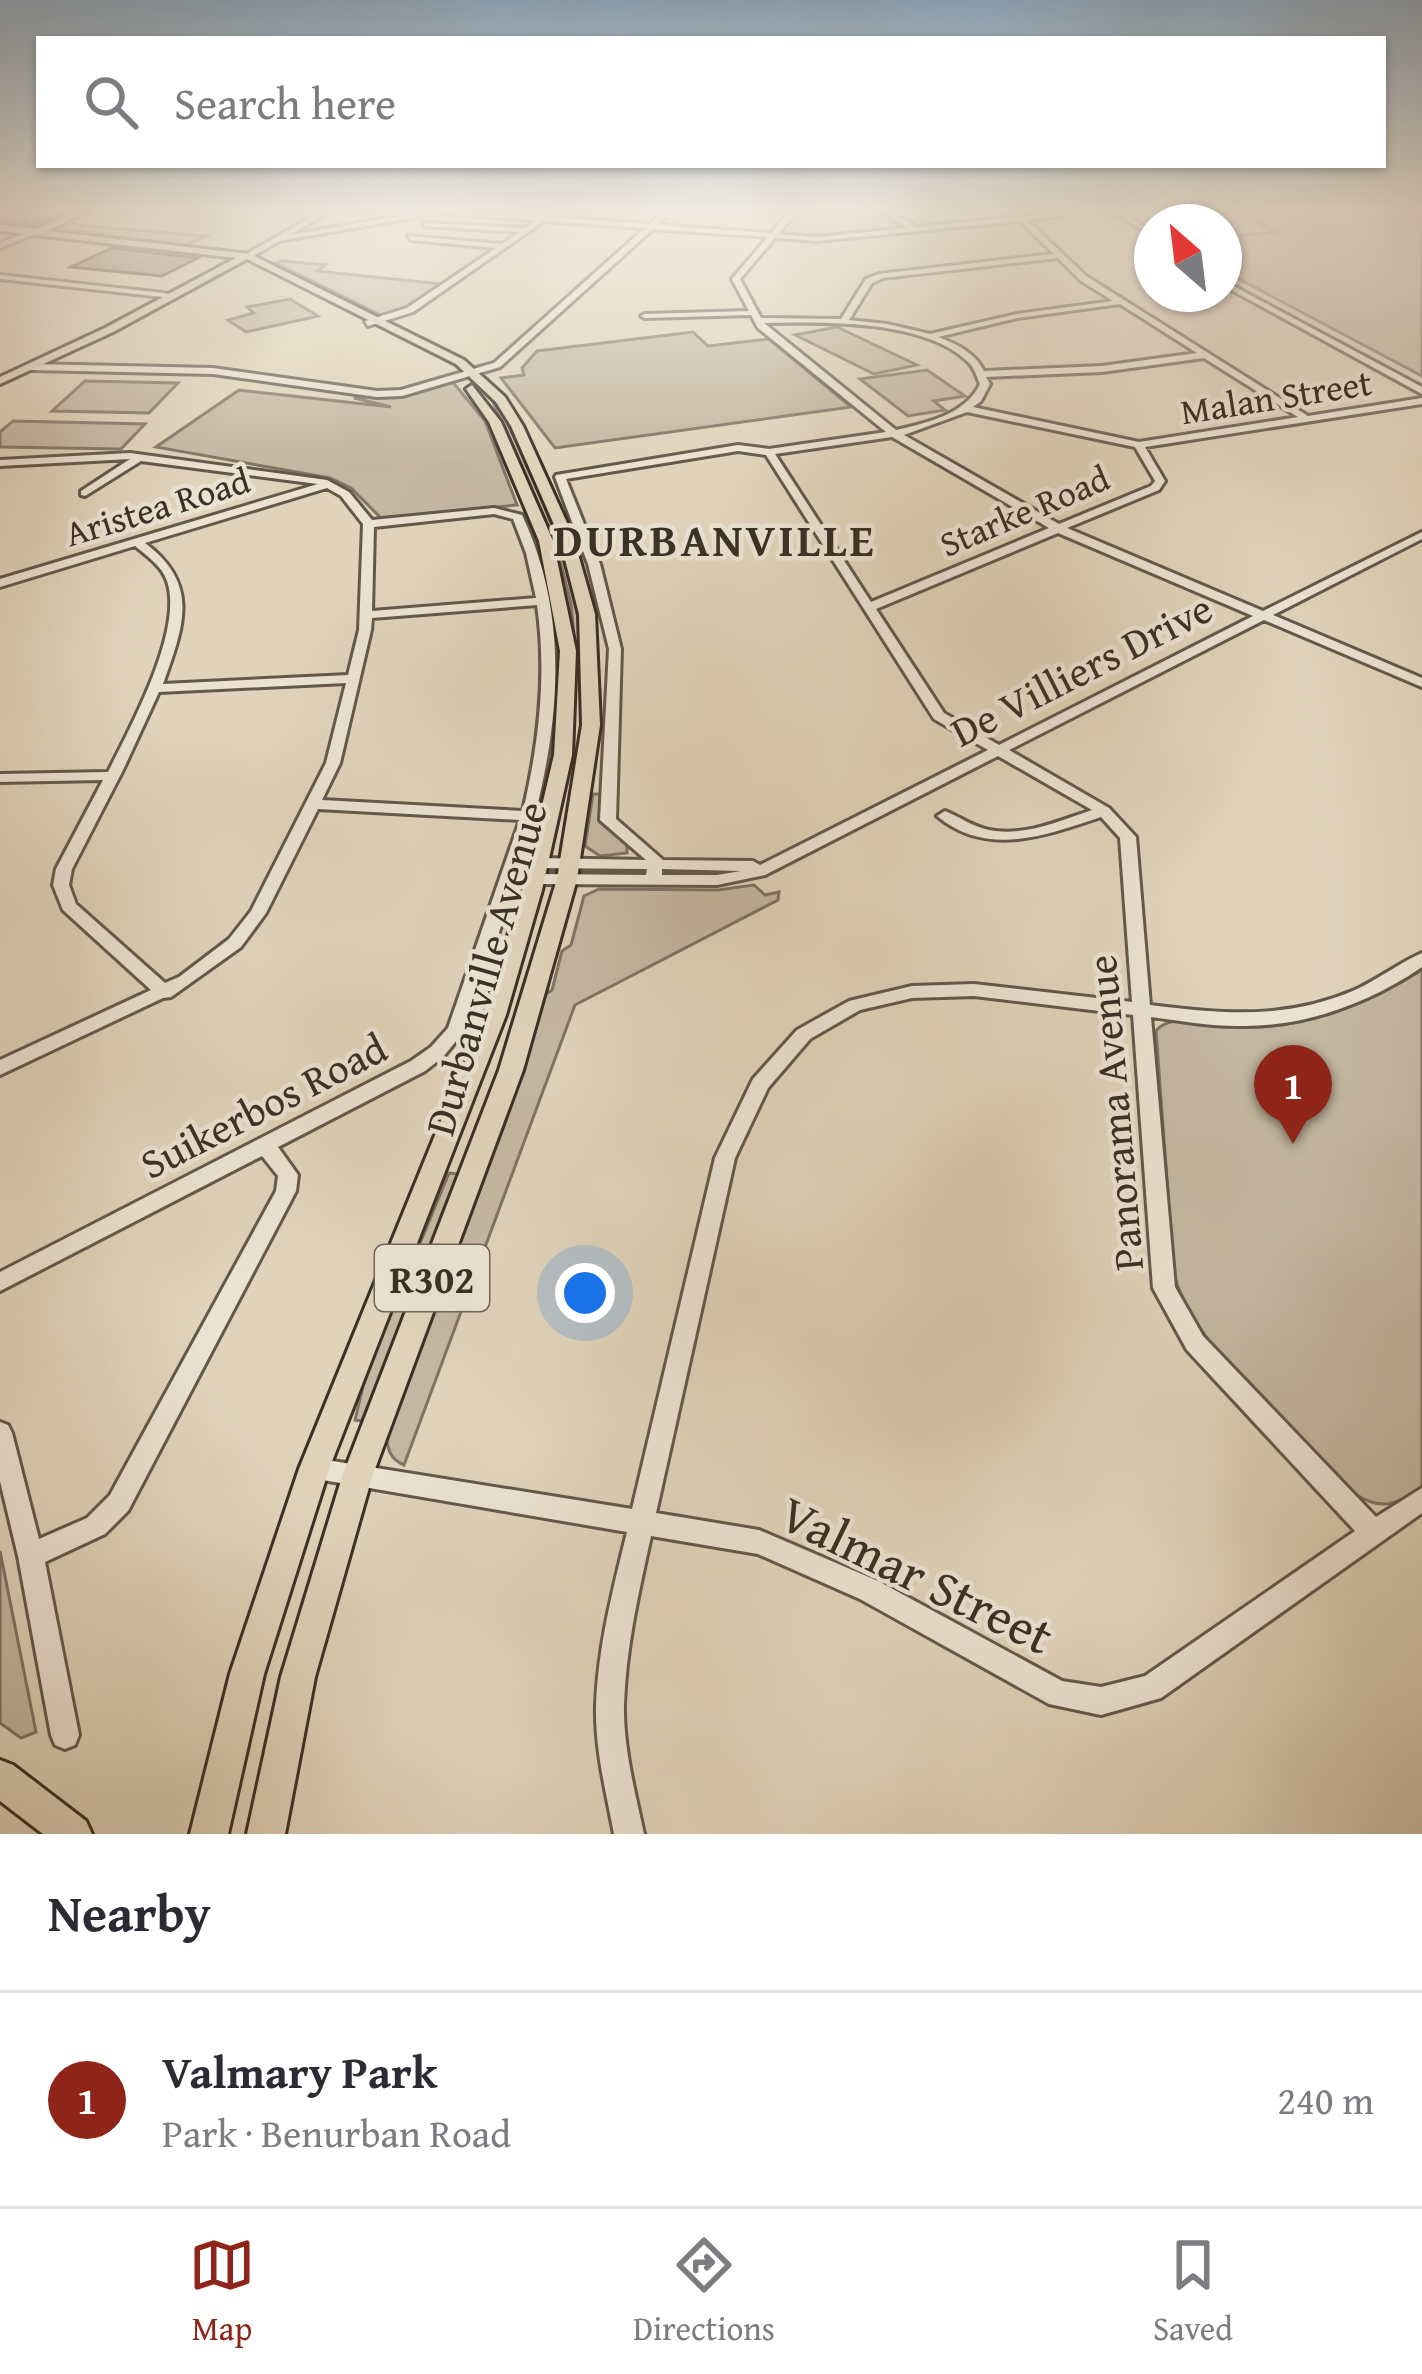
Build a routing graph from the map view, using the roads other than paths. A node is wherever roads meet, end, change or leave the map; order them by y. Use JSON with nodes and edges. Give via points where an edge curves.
{"nodes":[{"id":1,"x":159,"y":295,"type":"edge"},
{"id":2,"x":175,"y":295,"type":"edge"},
{"id":3,"x":318,"y":295,"type":"edge"},
{"id":4,"x":321,"y":295,"type":"edge"},
{"id":5,"x":432,"y":295,"type":"edge"},
{"id":6,"x":562,"y":295,"type":"edge"},
{"id":7,"x":574,"y":295,"type":"edge"},
{"id":8,"x":587,"y":295,"type":"edge"},
{"id":9,"x":741,"y":295,"type":"edge"},
{"id":10,"x":860,"y":295,"type":"edge"},
{"id":11,"x":1111,"y":295,"type":"edge"},
{"id":12,"x":1245,"y":295,"type":"edge"},
{"id":13,"x":172,"y":296,"type":"junction"},
{"id":14,"x":1121,"y":302,"type":"junction"},
{"id":15,"x":645,"y":316,"type":"dead end"},
{"id":16,"x":754,"y":317,"type":"junction"},
{"id":17,"x":375,"y":321,"type":"junction"},
{"id":18,"x":844,"y":321,"type":"junction"},
{"id":19,"x":524,"y":329,"type":"junction"},
{"id":20,"x":538,"y":329,"type":"junction"},
{"id":21,"x":932,"y":336,"type":"junction"},
{"id":22,"x":527,"y":350,"type":"dead end"},
{"id":23,"x":499,"y":351,"type":"dead end"},
{"id":24,"x":1204,"y":355,"type":"junction"},
{"id":25,"x":31,"y":367,"type":"junction"},
{"id":26,"x":465,"y":373,"type":"junction"},
{"id":27,"x":983,"y":374,"type":"junction"},
{"id":28,"x":0,"y":381,"type":"edge"},
{"id":29,"x":1422,"y":391,"type":"edge"},
{"id":30,"x":1422,"y":401,"type":"edge"},
{"id":31,"x":967,"y":409,"type":"junction"},
{"id":32,"x":1307,"y":419,"type":"junction"},
{"id":33,"x":896,"y":434,"type":"junction"},
{"id":34,"x":1139,"y":445,"type":"junction"},
{"id":35,"x":769,"y":452,"type":"junction"},
{"id":36,"x":140,"y":457,"type":"junction"},
{"id":37,"x":0,"y":463,"type":"edge"},
{"id":38,"x":330,"y":484,"type":"junction"},
{"id":39,"x":85,"y":493,"type":"dead end"},
{"id":40,"x":369,"y":524,"type":"junction"},
{"id":41,"x":1059,"y":529,"type":"junction"},
{"id":42,"x":1422,"y":536,"type":"edge"},
{"id":43,"x":140,"y":545,"type":"junction"},
{"id":44,"x":0,"y":583,"type":"edge"},
{"id":45,"x":542,"y":601,"type":"junction"},
{"id":46,"x":869,"y":607,"type":"junction"},
{"id":47,"x":367,"y":615,"type":"junction"},
{"id":48,"x":1263,"y":617,"type":"junction"},
{"id":49,"x":354,"y":679,"type":"junction"},
{"id":50,"x":1422,"y":683,"type":"edge"},
{"id":51,"x":156,"y":688,"type":"junction"},
{"id":52,"x":999,"y":751,"type":"junction"},
{"id":53,"x":110,"y":776,"type":"junction"},
{"id":54,"x":0,"y":778,"type":"edge"},
{"id":55,"x":316,"y":803,"type":"junction"},
{"id":56,"x":1104,"y":811,"type":"junction"},
{"id":57,"x":529,"y":816,"type":"junction"},
{"id":58,"x":945,"y":816,"type":"dead end"},
{"id":59,"x":537,"y":871,"type":"junction"},
{"id":60,"x":569,"y":872,"type":"junction"},
{"id":61,"x":654,"y":873,"type":"junction"},
{"id":62,"x":1422,"y":959,"type":"edge"},
{"id":63,"x":164,"y":993,"type":"junction"},
{"id":64,"x":1141,"y":1010,"type":"junction"},
{"id":65,"x":0,"y":1068,"type":"edge"},
{"id":66,"x":264,"y":1144,"type":"junction"},
{"id":67,"x":0,"y":1282,"type":"edge"},
{"id":68,"x":0,"y":1432,"type":"edge"},
{"id":69,"x":314,"y":1469,"type":"junction"},
{"id":70,"x":357,"y":1477,"type":"junction"},
{"id":71,"x":1422,"y":1498,"type":"edge"},
{"id":72,"x":643,"y":1521,"type":"junction"},
{"id":73,"x":1373,"y":1532,"type":"junction"},
{"id":74,"x":31,"y":1556,"type":"junction"},
{"id":75,"x":64,"y":1735,"type":"dead end"},
{"id":76,"x":0,"y":1778,"type":"edge"},
{"id":77,"x":74,"y":1834,"type":"edge"},
{"id":78,"x":209,"y":1834,"type":"edge"},
{"id":79,"x":266,"y":1834,"type":"edge"},
{"id":80,"x":629,"y":1834,"type":"edge"}],
"edges":[{"from":1,"to":13,"type":"street"},
{"from":2,"to":13,"type":"main road"},
{"from":3,"to":17,"type":"main road","name":"Durbanville Avenue","number":"R302"},
{"from":4,"to":17,"type":"main road","name":"Durbanville Avenue","number":"R302"},
{"from":5,"to":17,"type":"street"},
{"from":6,"to":19,"type":"street"},
{"from":7,"to":20,"type":"street"},
{"from":8,"to":22,"type":"street"},
{"from":9,"to":16,"type":"street"},
{"from":10,"to":18,"type":"street"},
{"from":11,"to":14,"type":"street"},
{"from":12,"to":29,"type":"street"},
{"from":13,"to":25,"type":"main road"},
{"from":14,"to":21,"type":"street"},
{"from":14,"to":24,"type":"street"},
{"from":15,"to":16,"type":"street"},
{"from":16,"to":18,"type":"street"},
{"from":16,"to":33,"type":"street"},
{"from":17,"to":26,"type":"main road","name":"Durbanville Avenue","number":"R302"},
{"from":18,"to":21,"type":"street"},
{"from":19,"to":20,"type":"street"},
{"from":19,"to":23,"type":"street"},
{"from":20,"to":26,"type":"street","via":[[497,365]]},
{"from":21,"to":27,"type":"street"},
{"from":24,"to":27,"type":"street"},
{"from":24,"to":32,"type":"street"},
{"from":25,"to":26,"type":"street","via":[[213,371],[384,394]]},
{"from":25,"to":28,"type":"main road"},
{"from":26,"to":59,"type":"main road","name":"Durbanville Avenue","number":"R302","via":[[547,541],[565,617],[568,705]]},
{"from":26,"to":60,"type":"main road","name":"Durbanville Avenue","number":"R302","via":[[501,400],[517,426],[584,597],[592,725]]},
{"from":27,"to":31,"type":"street","via":[[981,394]]},
{"from":30,"to":32,"type":"street","name":"Malan Street"},
{"from":31,"to":33,"type":"street"},
{"from":31,"to":34,"type":"street"},
{"from":32,"to":34,"type":"street","name":"Malan Street"},
{"from":33,"to":35,"type":"street"},
{"from":33,"to":41,"type":"street"},
{"from":34,"to":41,"type":"street","name":"Starke Road","via":[[1160,481],[1155,488]]},
{"from":35,"to":46,"type":"street"},
{"from":35,"to":61,"type":"street","via":[[738,448],[560,477],[594,563],[615,649],[608,820],[655,859]]},
{"from":36,"to":37,"type":"street"},
{"from":36,"to":38,"type":"street"},
{"from":36,"to":39,"type":"street"},
{"from":38,"to":40,"type":"street"},
{"from":38,"to":43,"type":"street","name":"Aristea Road"},
{"from":40,"to":45,"type":"street","name":"Suikerbos Road","via":[[515,515]]},
{"from":40,"to":47,"type":"street"},
{"from":41,"to":46,"type":"street","name":"Starke Road"},
{"from":41,"to":48,"type":"street"},
{"from":42,"to":48,"type":"street","name":"De Villiers Drive"},
{"from":43,"to":44,"type":"street","name":"Aristea Road"},
{"from":43,"to":51,"type":"street","via":[[165,567],[177,597]]},
{"from":45,"to":47,"type":"street"},
{"from":45,"to":57,"type":"street","name":"Suikerbos Road","via":[[552,654]]},
{"from":46,"to":52,"type":"street","via":[[939,716]]},
{"from":47,"to":49,"type":"street"},
{"from":48,"to":50,"type":"street"},
{"from":48,"to":52,"type":"street","name":"De Villiers Drive"},
{"from":49,"to":51,"type":"street"},
{"from":49,"to":55,"type":"street"},
{"from":51,"to":53,"type":"street"},
{"from":52,"to":56,"type":"street"},
{"from":52,"to":61,"type":"street","name":"De Villiers Drive","via":[[772,866],[729,878]]},
{"from":53,"to":54,"type":"street"},
{"from":53,"to":63,"type":"street","via":[[64,869],[62,892]]},
{"from":55,"to":57,"type":"street"},
{"from":55,"to":63,"type":"street","via":[[246,931]]},
{"from":56,"to":58,"type":"street","via":[[987,838]]},
{"from":56,"to":64,"type":"street","name":"Panorama Avenue","via":[[1130,843]]},
{"from":57,"to":66,"type":"street","name":"Suikerbos Road","via":[[469,997],[445,1045]]},
{"from":59,"to":60,"type":"street","name":"De Villiers Drive"},
{"from":59,"to":69,"type":"main road","name":"Durbanville Avenue","number":"R302","via":[[483,1048]]},
{"from":60,"to":61,"type":"street","name":"De Villiers Drive"},
{"from":60,"to":70,"type":"main road","name":"Durbanville Avenue","number":"R302","via":[[511,1070]]},
{"from":62,"to":64,"type":"street","via":[[1356,996],[1287,1015],[1247,1020]]},
{"from":63,"to":65,"type":"street"},
{"from":64,"to":72,"type":"street","via":[[969,988],[908,989],[840,1011],[781,1058],[745,1109],[725,1158]]},
{"from":64,"to":73,"type":"street","name":"Panorama Avenue","via":[[1170,1302],[1196,1343]]},
{"from":66,"to":67,"type":"street","name":"Suikerbos Road"},
{"from":66,"to":74,"type":"street","via":[[288,1186],[119,1503],[96,1526]]},
{"from":68,"to":74,"type":"street"},
{"from":69,"to":70,"type":"street","name":"Valmar Street"},
{"from":69,"to":78,"type":"main road","name":"Durbanville Avenue","number":"R302","via":[[248,1674]]},
{"from":70,"to":72,"type":"street","name":"Valmar Street"},
{"from":70,"to":79,"type":"main road","name":"Durbanville Avenue","number":"R302","via":[[294,1694]]},
{"from":71,"to":73,"type":"street","name":"Valmar Street"},
{"from":72,"to":73,"type":"street","name":"Valmar Street","via":[[759,1541],[869,1590],[1059,1694],[1101,1702],[1151,1688]]},
{"from":72,"to":80,"type":"street","via":[[610,1706]]},
{"from":74,"to":75,"type":"street"},
{"from":76,"to":77,"type":"main road"}]}
